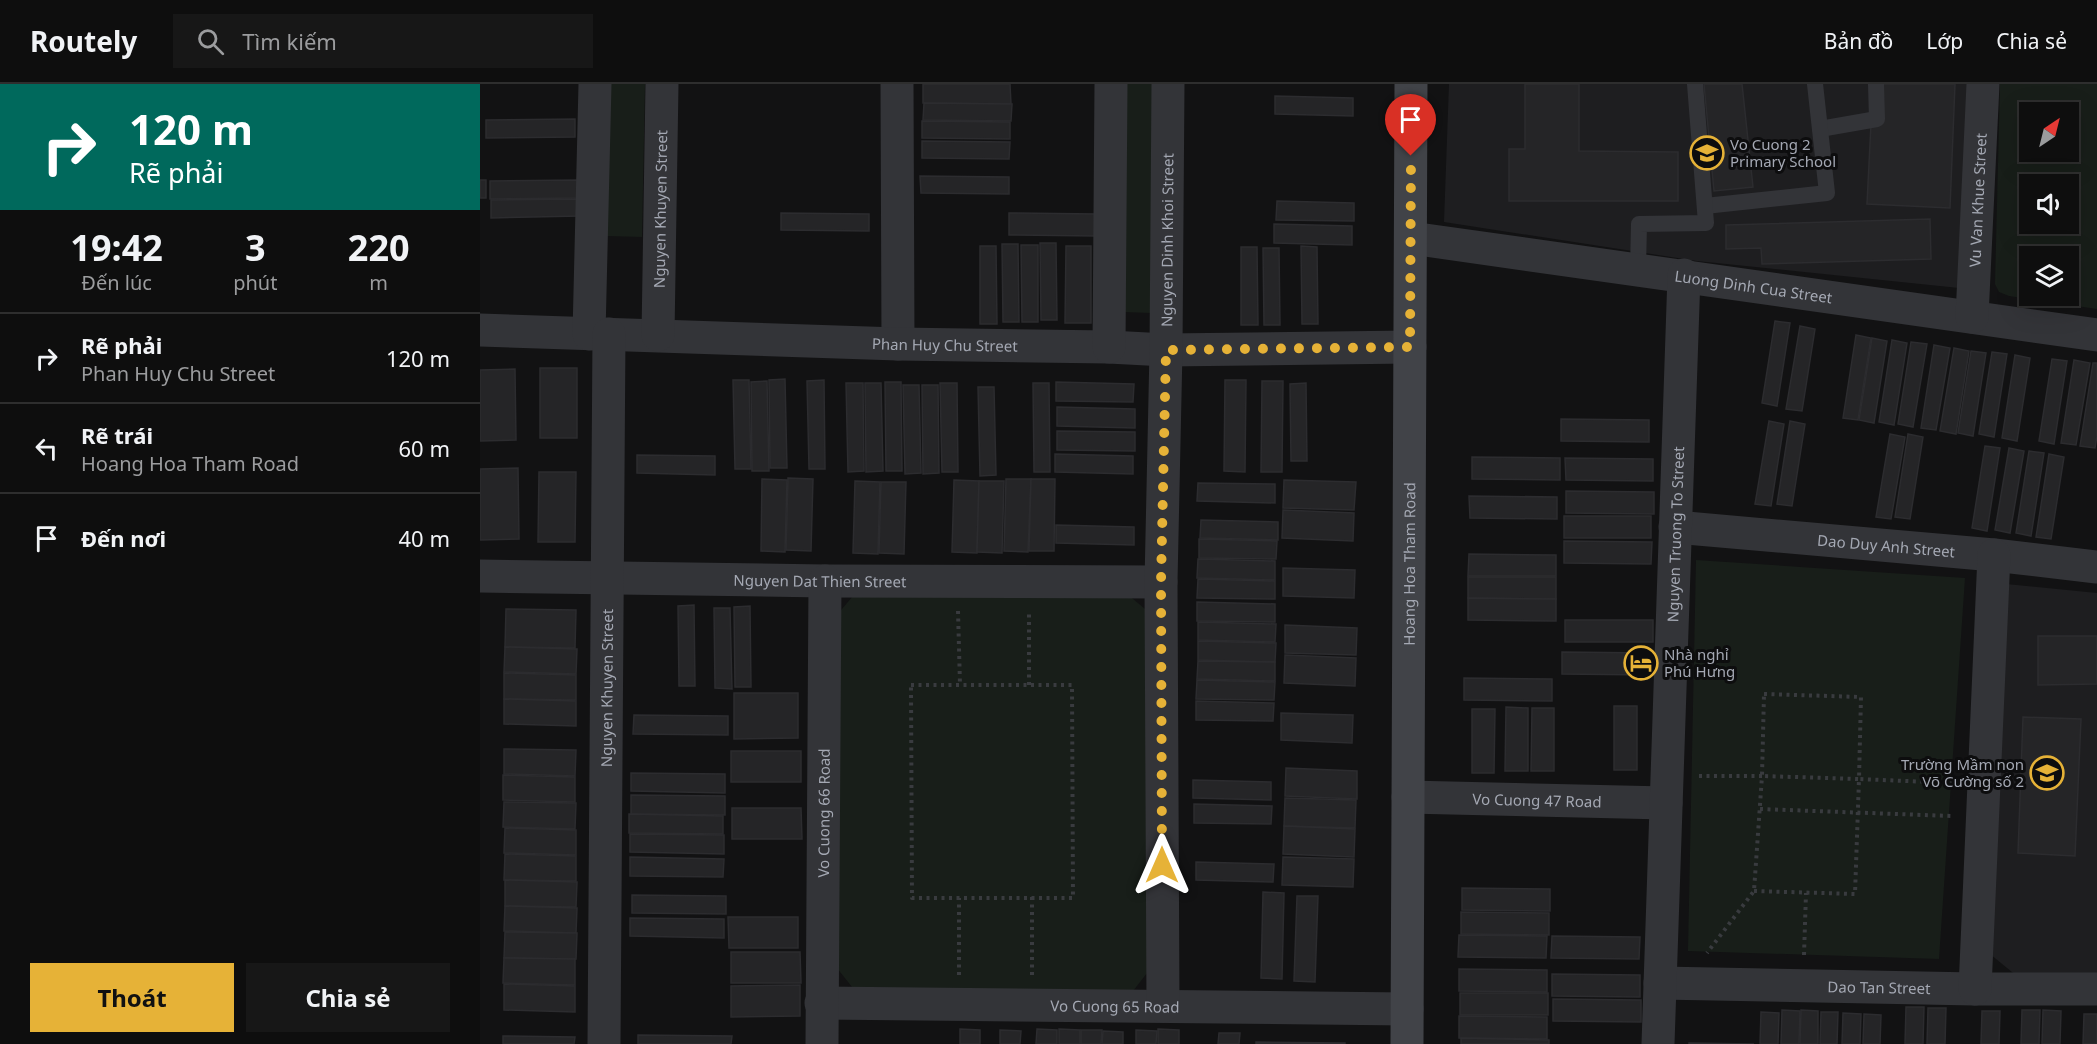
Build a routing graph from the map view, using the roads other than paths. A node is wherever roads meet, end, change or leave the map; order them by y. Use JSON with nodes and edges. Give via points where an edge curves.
{"nodes":[{"id":1,"x":595,"y":84,"type":"edge"},
{"id":2,"x":662,"y":84,"type":"edge"},
{"id":3,"x":897,"y":84,"type":"edge"},
{"id":4,"x":1111,"y":84,"type":"edge"},
{"id":5,"x":1168,"y":84,"type":"edge"},
{"id":6,"x":1411,"y":84,"type":"edge"},
{"id":7,"x":1695,"y":84,"type":"edge"},
{"id":8,"x":1815,"y":84,"type":"edge"},
{"id":9,"x":1876,"y":84,"type":"edge"},
{"id":10,"x":1983,"y":84,"type":"edge"},
{"id":11,"x":1820,"y":129,"type":"junction"},
{"id":12,"x":1705,"y":206,"type":"junction"},
{"id":13,"x":1411,"y":238,"type":"junction"},
{"id":14,"x":1638,"y":269,"type":"junction"},
{"id":15,"x":1684,"y":275,"type":"junction"},
{"id":16,"x":1972,"y":317,"type":"junction"},
{"id":17,"x":480,"y":330,"type":"edge"},
{"id":18,"x":599,"y":334,"type":"junction"},
{"id":19,"x":658,"y":335,"type":"junction"},
{"id":20,"x":2097,"y":335,"type":"edge"},
{"id":21,"x":898,"y":344,"type":"junction"},
{"id":22,"x":1110,"y":347,"type":"junction"},
{"id":23,"x":1410,"y":347,"type":"junction"},
{"id":24,"x":1166,"y":350,"type":"junction"},
{"id":25,"x":1675,"y":526,"type":"junction"},
{"id":26,"x":1995,"y":555,"type":"junction"},
{"id":27,"x":2097,"y":567,"type":"edge"},
{"id":28,"x":480,"y":576,"type":"edge"},
{"id":29,"x":608,"y":576,"type":"junction"},
{"id":30,"x":825,"y":581,"type":"junction"},
{"id":31,"x":1161,"y":582,"type":"junction"},
{"id":32,"x":1408,"y":797,"type":"junction"},
{"id":33,"x":1666,"y":803,"type":"junction"},
{"id":34,"x":1660,"y":983,"type":"junction"},
{"id":35,"x":1975,"y":989,"type":"junction"},
{"id":36,"x":2097,"y":989,"type":"edge"},
{"id":37,"x":821,"y":1003,"type":"junction"},
{"id":38,"x":1163,"y":1006,"type":"junction"},
{"id":39,"x":1407,"y":1010,"type":"junction"},
{"id":40,"x":604,"y":1044,"type":"edge"},
{"id":41,"x":822,"y":1044,"type":"edge"},
{"id":42,"x":1407,"y":1044,"type":"edge"},
{"id":43,"x":1658,"y":1044,"type":"edge"}],
"edges":[{"from":1,"to":18,"type":"street","name":"Nguyen Khuyen Street"},
{"from":2,"to":19,"type":"street","name":"Nguyen Khuyen Street"},
{"from":3,"to":21,"type":"street"},
{"from":4,"to":22,"type":"street"},
{"from":5,"to":24,"type":"street","name":"Nguyen Dinh Khoi Street"},
{"from":6,"to":13,"type":"street","name":"Hoang Hoa Tham Road"},
{"from":7,"to":12,"type":"lane"},
{"from":8,"to":11,"type":"lane"},
{"from":9,"to":11,"type":"lane","via":[[1877,119]]},
{"from":10,"to":16,"type":"street","name":"Vu Van Khue Street"},
{"from":11,"to":12,"type":"lane","via":[[1827,192]]},
{"from":12,"to":14,"type":"lane","via":[[1706,223],[1639,224]]},
{"from":13,"to":14,"type":"street","name":"Luong Dinh Cua Street"},
{"from":13,"to":23,"type":"street","name":"Hoang Hoa Tham Road"},
{"from":14,"to":15,"type":"street","name":"Luong Dinh Cua Street"},
{"from":15,"to":16,"type":"street","name":"Luong Dinh Cua Street"},
{"from":15,"to":25,"type":"street","name":"Nguyen Truong To Street"},
{"from":16,"to":20,"type":"street","name":"Luong Dinh Cua Street"},
{"from":17,"to":18,"type":"street","name":"Phan Huy Chu Street"},
{"from":18,"to":19,"type":"street","name":"Phan Huy Chu Street"},
{"from":18,"to":29,"type":"street","name":"Nguyen Khuyen Street"},
{"from":19,"to":21,"type":"street","name":"Phan Huy Chu Street"},
{"from":21,"to":22,"type":"street","name":"Phan Huy Chu Street"},
{"from":22,"to":24,"type":"street","name":"Phan Huy Chu Street"},
{"from":23,"to":24,"type":"street","name":"Phan Huy Chu Street"},
{"from":23,"to":32,"type":"street","name":"Hoang Hoa Tham Road"},
{"from":24,"to":31,"type":"street","name":"Nguyen Dinh Khoi Street"},
{"from":25,"to":26,"type":"street","name":"Dao Duy Anh Street"},
{"from":25,"to":33,"type":"street","name":"Nguyen Truong To Street"},
{"from":26,"to":27,"type":"street","name":"Dao Duy Anh Street"},
{"from":26,"to":35,"type":"street"},
{"from":28,"to":29,"type":"street","name":"Nguyen Dat Thien Street"},
{"from":29,"to":30,"type":"street","name":"Nguyen Dat Thien Street"},
{"from":29,"to":40,"type":"street","name":"Nguyen Khuyen Street"},
{"from":30,"to":31,"type":"street","name":"Nguyen Dat Thien Street"},
{"from":30,"to":37,"type":"street","name":"Vo Cuong 66 Road"},
{"from":31,"to":38,"type":"street","name":"Nguyen Dinh Khoi Street"},
{"from":32,"to":33,"type":"street","name":"Vo Cuong 47 Road"},
{"from":32,"to":39,"type":"street","name":"Hoang Hoa Tham Road"},
{"from":33,"to":34,"type":"street","name":"Nguyen Truong To Street"},
{"from":34,"to":35,"type":"street","name":"Dao Tan Street"},
{"from":34,"to":43,"type":"street","name":"Nguyen Truong To Street"},
{"from":35,"to":36,"type":"street","name":"Dao Tan Street"},
{"from":37,"to":38,"type":"street","name":"Vo Cuong 65 Road"},
{"from":37,"to":41,"type":"street","name":"Vo Cuong 66 Road"},
{"from":38,"to":39,"type":"street","name":"Vo Cuong 65 Road"},
{"from":39,"to":42,"type":"street","name":"Hoang Hoa Tham Road"}]}
